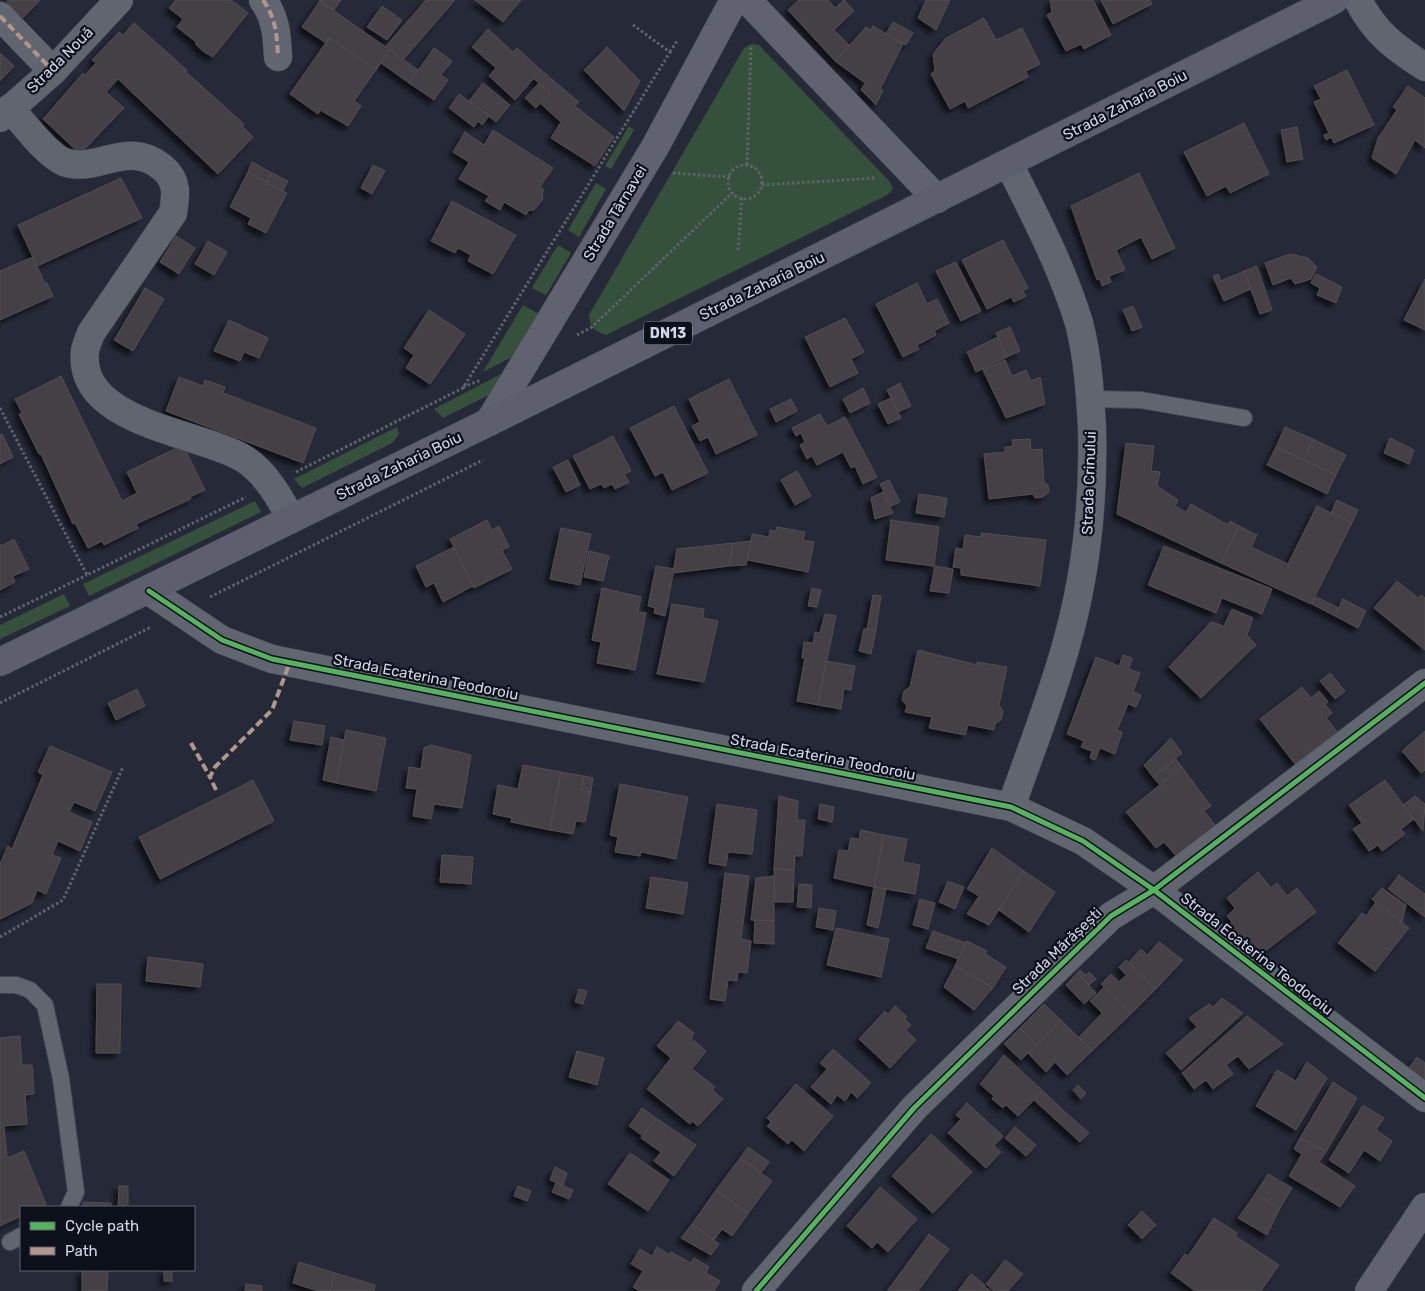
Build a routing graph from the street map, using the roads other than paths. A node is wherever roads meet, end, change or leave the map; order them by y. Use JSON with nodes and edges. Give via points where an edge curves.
{"nodes":[{"id":1,"x":119,"y":0,"type":"edge"},
{"id":2,"x":264,"y":0,"type":"edge"},
{"id":3,"x":747,"y":0,"type":"edge"},
{"id":4,"x":1334,"y":0,"type":"edge"},
{"id":5,"x":1358,"y":0,"type":"edge"},
{"id":6,"x":729,"y":8,"type":"edge"},
{"id":7,"x":0,"y":16,"type":"edge"},
{"id":8,"x":278,"y":57,"type":"dead end"},
{"id":9,"x":1425,"y":67,"type":"edge"},
{"id":10,"x":53,"y":71,"type":"junction"},
{"id":11,"x":5,"y":113,"type":"edge"},
{"id":12,"x":1009,"y":164,"type":"junction"},
{"id":13,"x":937,"y":199,"type":"junction"},
{"id":14,"x":1090,"y":399,"type":"junction"},
{"id":15,"x":1244,"y":418,"type":"dead end"},
{"id":16,"x":489,"y":422,"type":"junction"},
{"id":17,"x":291,"y":519,"type":"junction"},
{"id":18,"x":149,"y":590,"type":"junction"},
{"id":19,"x":0,"y":662,"type":"edge"},
{"id":20,"x":1425,"y":684,"type":"edge"},
{"id":21,"x":1011,"y":807,"type":"junction"},
{"id":22,"x":1154,"y":890,"type":"junction"},
{"id":23,"x":0,"y":985,"type":"edge"},
{"id":24,"x":1425,"y":1098,"type":"edge"},
{"id":25,"x":69,"y":1206,"type":"edge"},
{"id":26,"x":1425,"y":1207,"type":"edge"},
{"id":27,"x":756,"y":1291,"type":"edge"},
{"id":28,"x":1369,"y":1291,"type":"edge"}],
"edges":[{"from":1,"to":10,"type":"street","name":"Strada Nouă"},
{"from":2,"to":8,"type":"street","via":[[277,30]]},
{"from":3,"to":13,"type":"street"},
{"from":4,"to":12,"type":"highway","name":"Strada Zaharia Boiu","number":"DN13"},
{"from":5,"to":9,"type":"street","via":[[1377,31],[1398,50]]},
{"from":6,"to":16,"type":"street","name":"Strada Târnavei","via":[[641,170]]},
{"from":7,"to":10,"type":"street"},
{"from":10,"to":11,"type":"street","name":"Strada Nouă"},
{"from":11,"to":17,"type":"street","via":[[62,161],[77,165],[134,154],[154,161],[171,176],[177,193],[173,213],[91,333],[85,351],[86,370],[111,406],[138,421],[193,437],[242,457],[278,493]]},
{"from":12,"to":13,"type":"highway","name":"Strada Zaharia Boiu","number":"DN13"},
{"from":12,"to":14,"type":"street","name":"Strada Crinului","via":[[1049,242],[1068,288],[1079,326]]},
{"from":13,"to":16,"type":"highway","name":"Strada Zaharia Boiu","number":"DN13"},
{"from":14,"to":15,"type":"lane","via":[[1141,400]]},
{"from":14,"to":21,"type":"street","name":"Strada Crinului","via":[[1093,462],[1082,578],[1065,650]]},
{"from":16,"to":17,"type":"highway","name":"Strada Zaharia Boiu","number":"DN13"},
{"from":17,"to":18,"type":"highway","name":"Strada Zaharia Boiu","number":"DN13"},
{"from":18,"to":19,"type":"highway","name":"Strada Zaharia Boiu","number":"DN13"},
{"from":18,"to":21,"type":"street","name":"Strada Ecaterina Teodoroiu","via":[[222,640],[272,659]]},
{"from":20,"to":22,"type":"street","name":"Strada Mărășești"},
{"from":21,"to":22,"type":"street","name":"Strada Ecaterina Teodoroiu","via":[[1083,841]]},
{"from":22,"to":24,"type":"street","name":"Strada Ecaterina Teodoroiu"},
{"from":22,"to":27,"type":"street","name":"Strada Mărășești","via":[[1111,916],[914,1108]]},
{"from":23,"to":25,"type":"lane","via":[[16,985],[30,990],[45,1005],[61,1079],[76,1192]]},
{"from":26,"to":28,"type":"street"}]}
